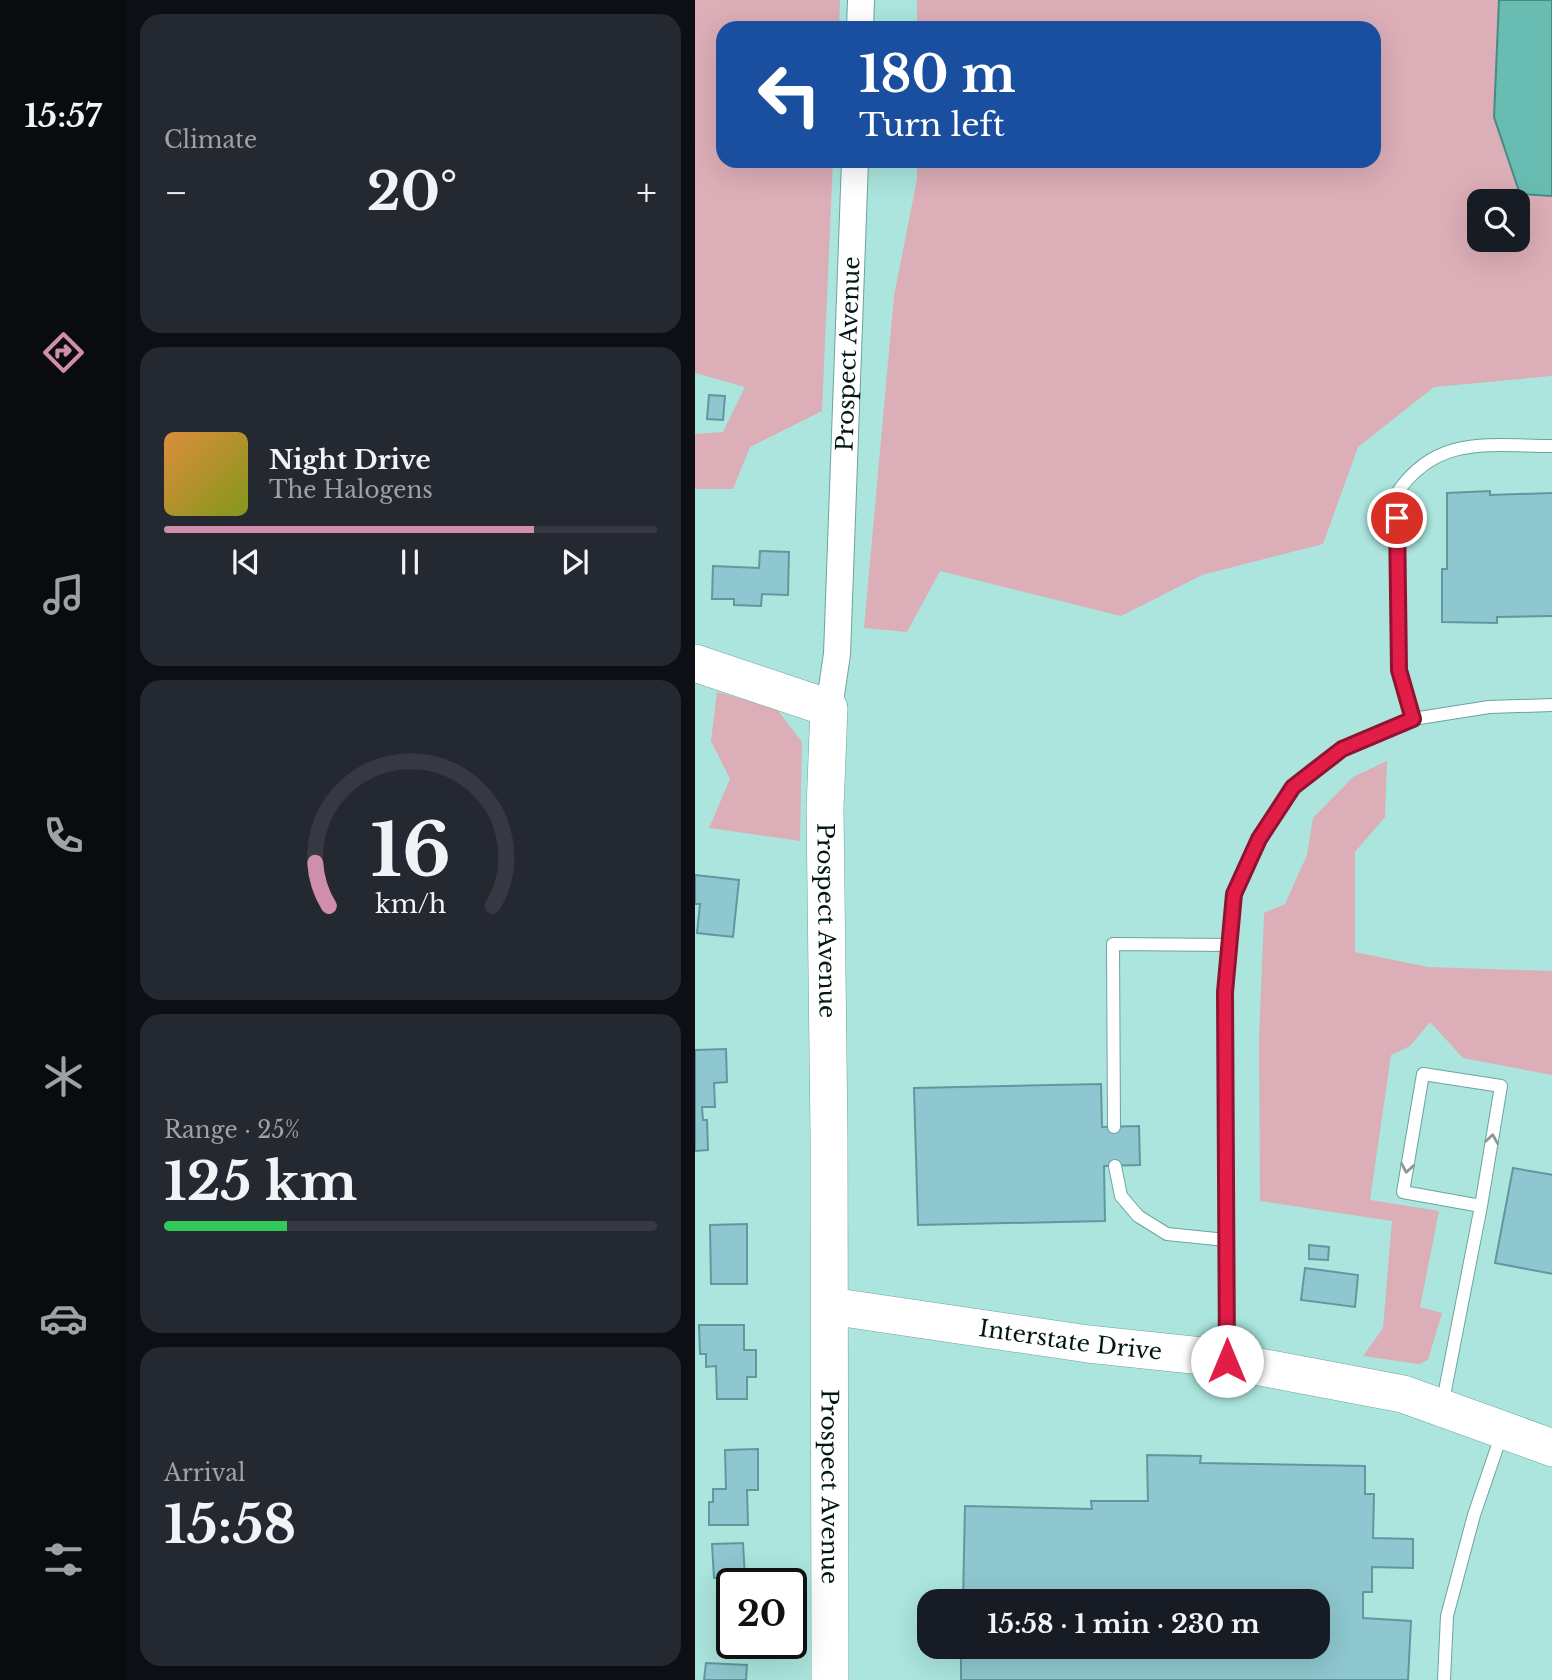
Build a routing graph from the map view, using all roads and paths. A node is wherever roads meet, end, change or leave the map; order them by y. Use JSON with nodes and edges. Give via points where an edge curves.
{"nodes":[{"id":1,"x":861,"y":0,"type":"edge"},
{"id":2,"x":860,"y":21,"type":"edge"},
{"id":3,"x":855,"y":168,"type":"edge"},
{"id":4,"x":1552,"y":446,"type":"edge"},
{"id":5,"x":695,"y":663,"type":"edge"},
{"id":6,"x":1552,"y":705,"type":"edge"},
{"id":7,"x":829,"y":708,"type":"junction"},
{"id":8,"x":1413,"y":719,"type":"junction"},
{"id":9,"x":1229,"y":945,"type":"junction"},
{"id":10,"x":1114,"y":1127,"type":"dead end"},
{"id":11,"x":1115,"y":1166,"type":"dead end"},
{"id":12,"x":1481,"y":1206,"type":"junction"},
{"id":13,"x":1226,"y":1240,"type":"junction"},
{"id":14,"x":830,"y":1306,"type":"junction"},
{"id":15,"x":1227,"y":1361,"type":"junction"},
{"id":16,"x":1442,"y":1408,"type":"junction"},
{"id":17,"x":1503,"y":1429,"type":"junction"},
{"id":18,"x":1552,"y":1448,"type":"edge"},
{"id":19,"x":830,"y":1680,"type":"edge"},
{"id":20,"x":1444,"y":1680,"type":"edge"}],
"edges":[{"from":1,"to":2,"type":"street"},
{"from":3,"to":7,"type":"street","name":"Prospect Avenue","via":[[837,654]]},
{"from":4,"to":8,"type":"lane","via":[[1463,447],[1436,456],[1409,476],[1397,493],[1399,670]]},
{"from":5,"to":7,"type":"street"},
{"from":6,"to":8,"type":"lane","via":[[1489,707]]},
{"from":7,"to":14,"type":"street","name":"Prospect Avenue","via":[[825,808]]},
{"from":8,"to":9,"type":"lane","via":[[1342,749],[1293,787],[1259,839],[1234,894]]},
{"from":9,"to":10,"type":"lane","via":[[1113,944]]},
{"from":9,"to":13,"type":"lane","via":[[1225,992]]},
{"from":11,"to":13,"type":"lane","via":[[1121,1196],[1138,1216],[1167,1234]]},
{"from":12,"to":12,"type":"lane","one_way":true,"via":[[1501,1086],[1423,1074],[1403,1192]]},
{"from":12,"to":16,"type":"lane"},
{"from":13,"to":15,"type":"lane"},
{"from":14,"to":15,"type":"street","name":"Interstate Drive"},
{"from":14,"to":19,"type":"street","name":"Prospect Avenue"},
{"from":15,"to":16,"type":"street","name":"Interstate Drive","via":[[1403,1395]]},
{"from":16,"to":17,"type":"street","name":"Interstate Drive"},
{"from":17,"to":18,"type":"street","name":"Interstate Drive"},
{"from":17,"to":20,"type":"lane","via":[[1447,1616]]}]}
